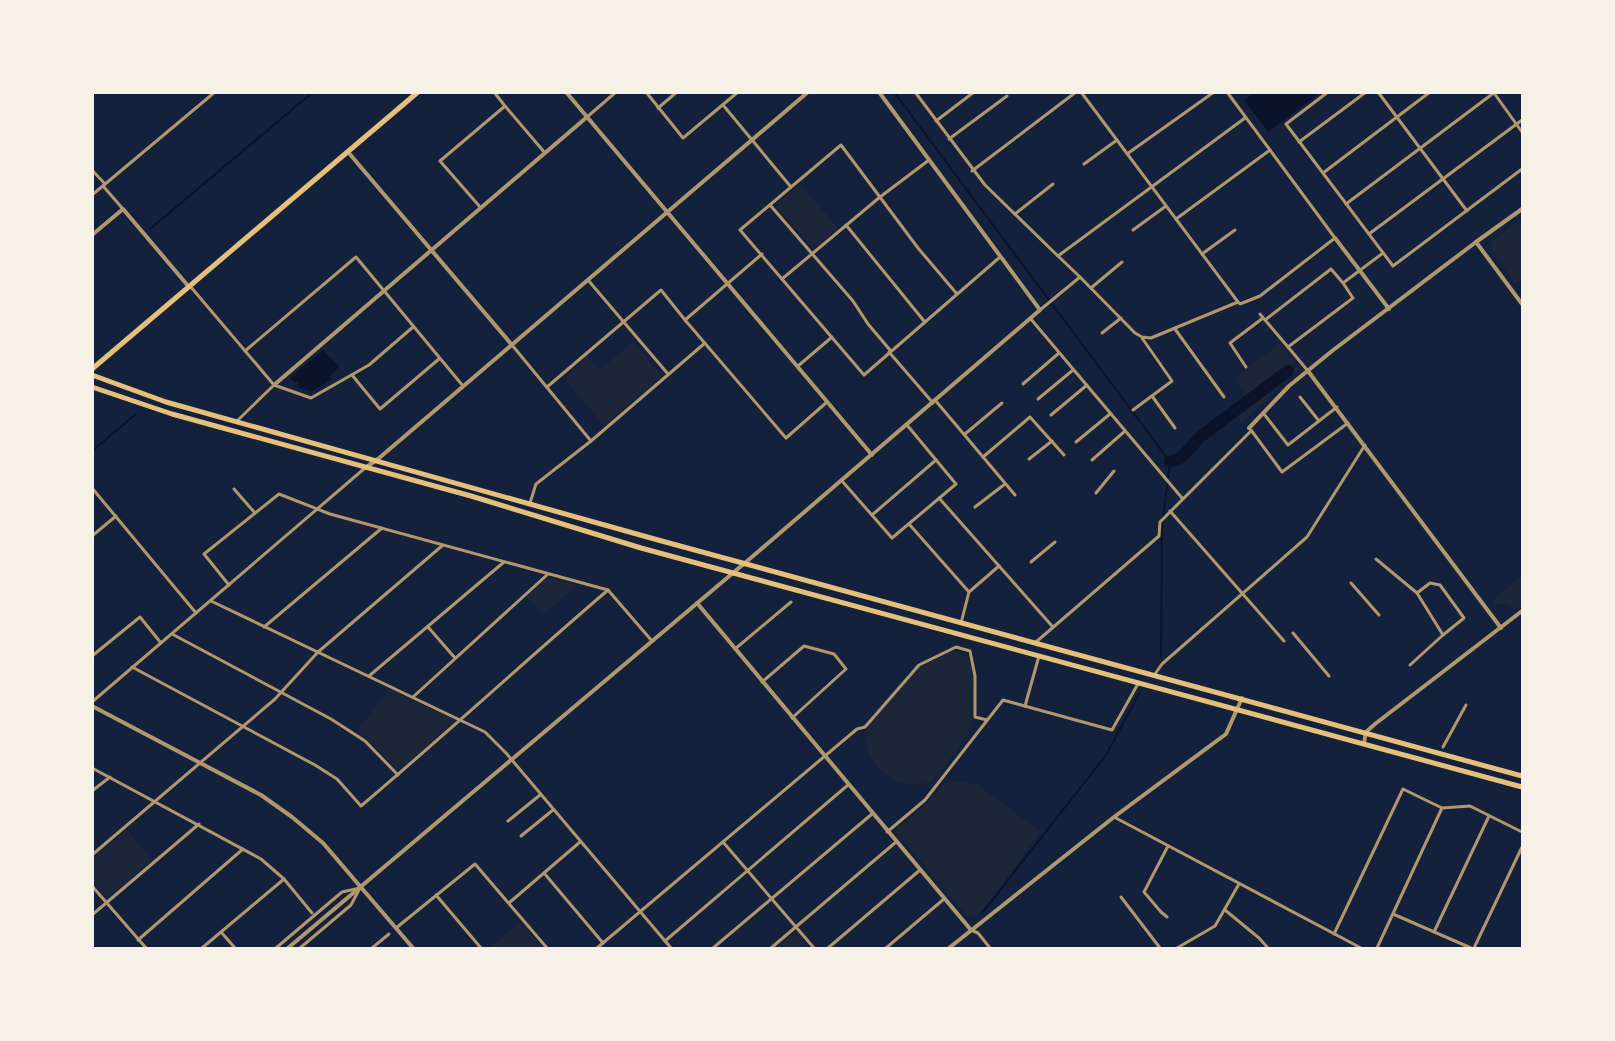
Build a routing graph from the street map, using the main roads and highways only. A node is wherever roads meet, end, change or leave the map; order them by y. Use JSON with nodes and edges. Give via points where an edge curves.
{"nodes":[{"id":1,"x":418,"y":92,"type":"edge"},
{"id":2,"x":92,"y":369,"type":"edge"},
{"id":3,"x":92,"y":375,"type":"edge"},
{"id":4,"x":92,"y":388,"type":"edge"},
{"id":5,"x":1522,"y":776,"type":"edge"},
{"id":6,"x":1522,"y":786,"type":"edge"}],
"edges":[{"from":1,"to":2,"type":"main road"},
{"from":3,"to":5,"type":"main road","via":[[166,402]]},
{"from":4,"to":6,"type":"main road","via":[[172,414],[850,606],[1140,681]]}]}
